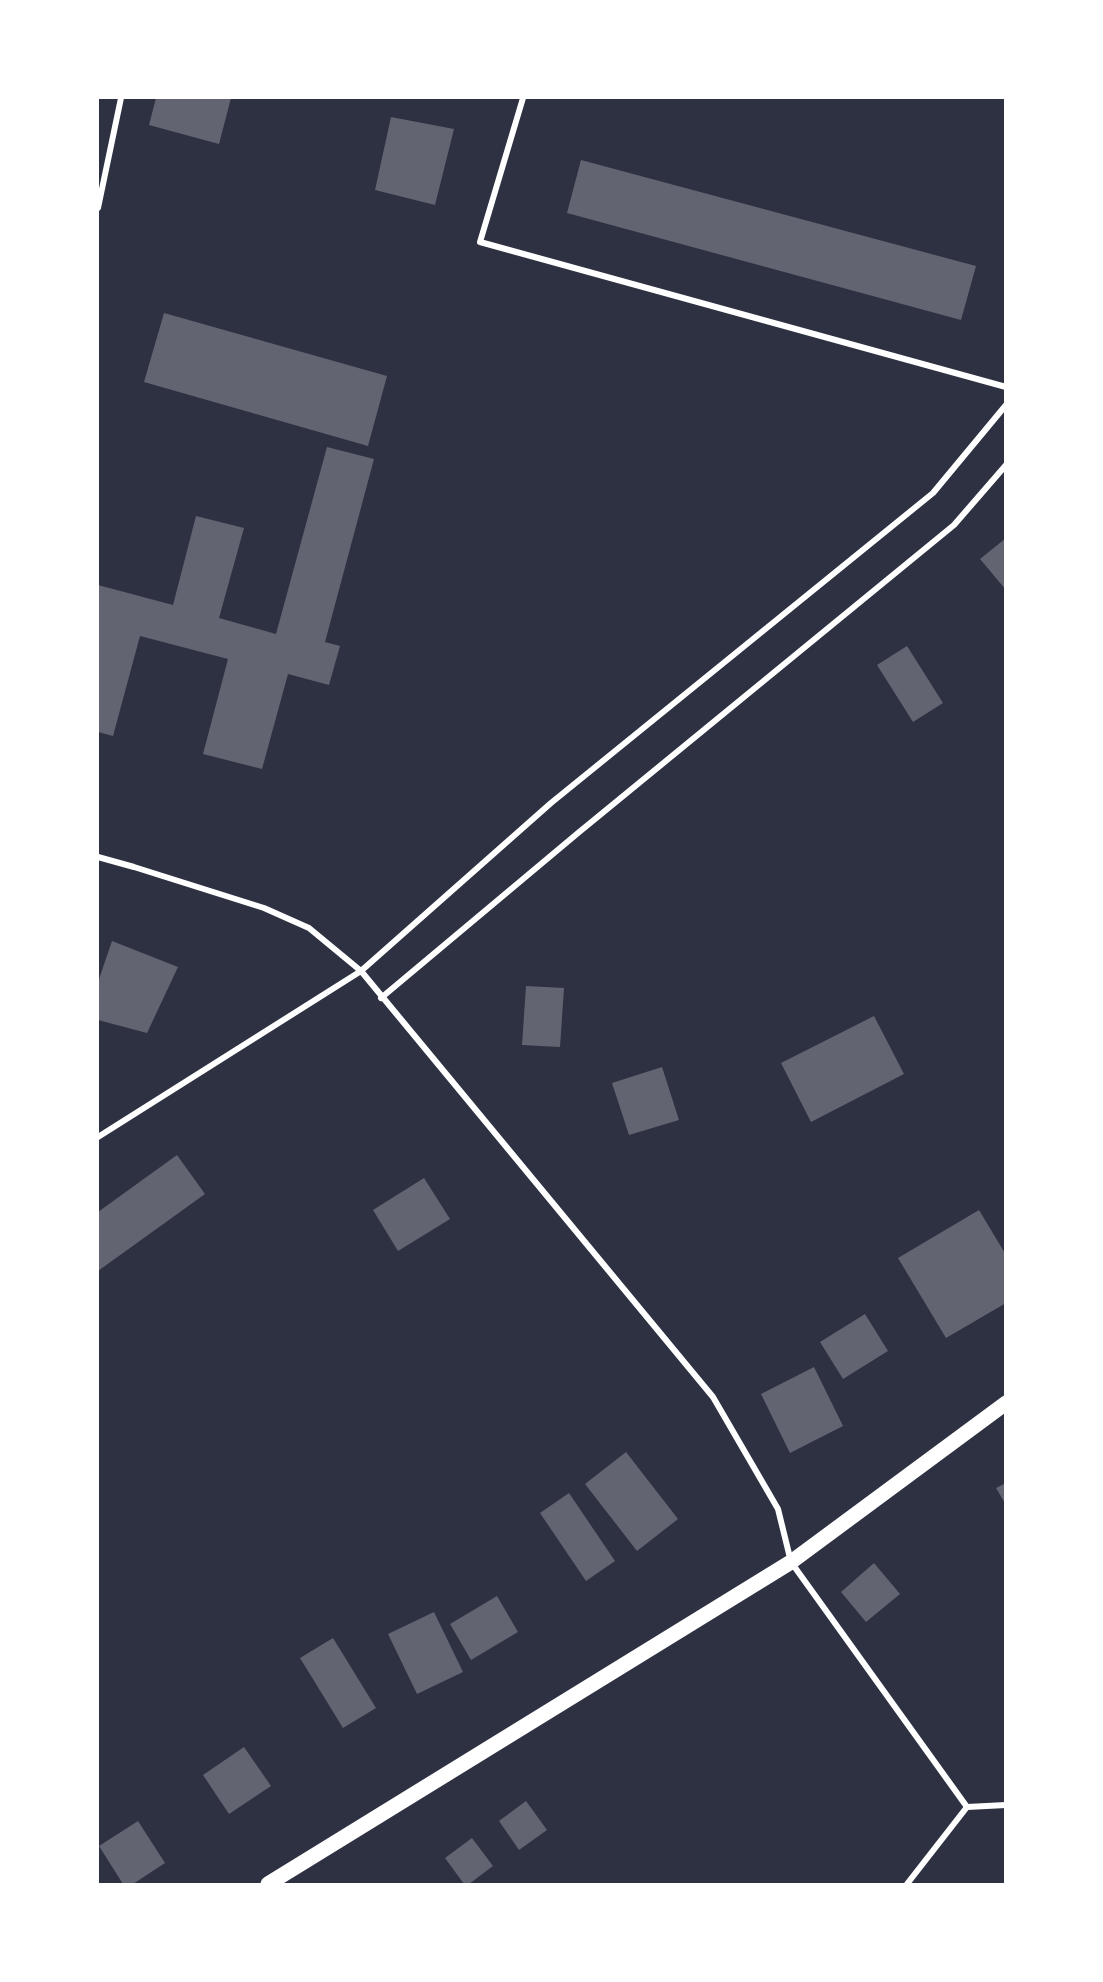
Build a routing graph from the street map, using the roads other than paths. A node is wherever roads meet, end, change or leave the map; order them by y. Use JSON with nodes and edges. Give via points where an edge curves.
{"nodes":[{"id":1,"x":121,"y":98,"type":"edge"},
{"id":2,"x":523,"y":98,"type":"edge"},
{"id":3,"x":98,"y":208,"type":"edge"},
{"id":4,"x":1005,"y":387,"type":"edge"},
{"id":5,"x":1005,"y":405,"type":"edge"},
{"id":6,"x":1005,"y":465,"type":"edge"},
{"id":7,"x":98,"y":857,"type":"edge"},
{"id":8,"x":361,"y":971,"type":"junction"},
{"id":9,"x":381,"y":998,"type":"junction"},
{"id":10,"x":98,"y":1137,"type":"edge"},
{"id":11,"x":1005,"y":1403,"type":"edge"},
{"id":12,"x":791,"y":1562,"type":"junction"},
{"id":13,"x":1005,"y":1805,"type":"edge"},
{"id":14,"x":967,"y":1807,"type":"junction"},
{"id":15,"x":268,"y":1884,"type":"edge"},
{"id":16,"x":907,"y":1884,"type":"edge"}],
"edges":[{"from":1,"to":3,"type":"street"},
{"from":2,"to":4,"type":"street","via":[[480,242]]},
{"from":5,"to":8,"type":"street","via":[[933,493],[551,803]]},
{"from":6,"to":9,"type":"street","via":[[954,525]]},
{"from":7,"to":8,"type":"street","via":[[264,908],[309,928]]},
{"from":8,"to":9,"type":"street"},
{"from":8,"to":10,"type":"street"},
{"from":9,"to":12,"type":"street","via":[[713,1397],[778,1509]]},
{"from":11,"to":12,"type":"main road"},
{"from":12,"to":14,"type":"street"},
{"from":12,"to":15,"type":"main road"},
{"from":13,"to":14,"type":"street"},
{"from":14,"to":16,"type":"street"}]}
